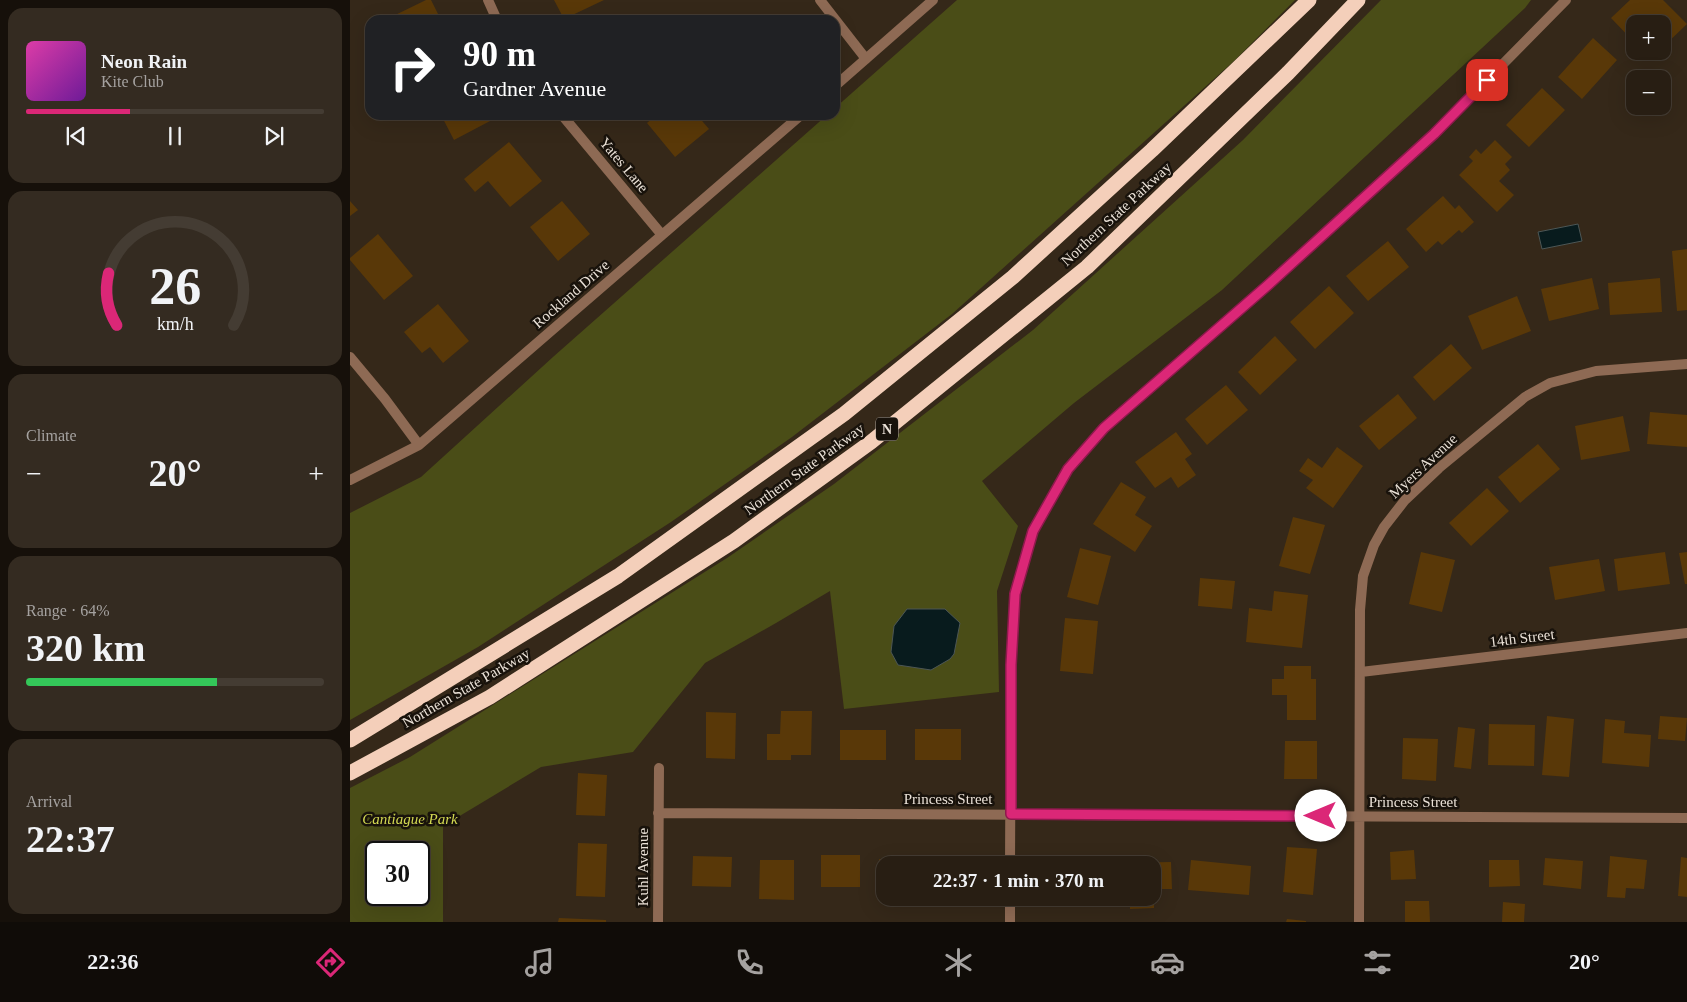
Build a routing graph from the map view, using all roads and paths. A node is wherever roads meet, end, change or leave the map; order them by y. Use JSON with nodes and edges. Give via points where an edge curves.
{"nodes":[{"id":1,"x":488,"y":0,"type":"edge"},
{"id":2,"x":820,"y":0,"type":"edge"},
{"id":3,"x":933,"y":0,"type":"edge"},
{"id":4,"x":1309,"y":0,"type":"edge"},
{"id":5,"x":1358,"y":0,"type":"edge"},
{"id":6,"x":1566,"y":0,"type":"edge"},
{"id":7,"x":495,"y":15,"type":"edge"},
{"id":8,"x":832,"y":15,"type":"edge"},
{"id":9,"x":840,"y":26,"type":"edge"},
{"id":10,"x":866,"y":59,"type":"junction"},
{"id":11,"x":840,"y":82,"type":"edge"},
{"id":12,"x":566,"y":120,"type":"edge"},
{"id":13,"x":795,"y":120,"type":"edge"},
{"id":14,"x":662,"y":235,"type":"junction"},
{"id":15,"x":350,"y":357,"type":"edge"},
{"id":16,"x":1687,"y":364,"type":"edge"},
{"id":17,"x":418,"y":445,"type":"junction"},
{"id":18,"x":350,"y":480,"type":"edge"},
{"id":19,"x":1687,"y":633,"type":"edge"},
{"id":20,"x":1361,"y":672,"type":"junction"},
{"id":21,"x":350,"y":740,"type":"edge"},
{"id":22,"x":659,"y":768,"type":"dead end"},
{"id":23,"x":350,"y":773,"type":"edge"},
{"id":24,"x":658,"y":813,"type":"junction"},
{"id":25,"x":1011,"y":814,"type":"junction"},
{"id":26,"x":1360,"y":816,"type":"junction"},
{"id":27,"x":1687,"y":818,"type":"edge"},
{"id":28,"x":1010,"y":856,"type":"edge"},
{"id":29,"x":1010,"y":906,"type":"edge"},
{"id":30,"x":658,"y":922,"type":"edge"},
{"id":31,"x":1010,"y":922,"type":"edge"},
{"id":32,"x":1359,"y":922,"type":"edge"}],
"edges":[{"from":1,"to":7,"type":"street"},
{"from":2,"to":8,"type":"street"},
{"from":3,"to":10,"type":"street"},
{"from":4,"to":21,"type":"highway","name":"Northern State Parkway","number":"N","via":[[1152,150],[1013,276],[844,414],[618,576]]},
{"from":5,"to":23,"type":"highway","name":"Northern State Parkway","number":"N","via":[[1288,73],[1087,267],[871,442],[734,541],[499,691]]},
{"from":6,"to":25,"type":"street","via":[[1434,134],[1104,428],[1068,469],[1033,531],[1015,594],[1011,665]]},
{"from":9,"to":10,"type":"street"},
{"from":10,"to":11,"type":"street"},
{"from":12,"to":14,"type":"street","name":"Yates Lane"},
{"from":13,"to":14,"type":"street","name":"Rockland Drive"},
{"from":14,"to":17,"type":"street","name":"Rockland Drive"},
{"from":15,"to":17,"type":"street"},
{"from":16,"to":20,"type":"street","name":"Myers Avenue","via":[[1596,371],[1550,383],[1525,397],[1439,468],[1406,500],[1374,544],[1363,576]]},
{"from":17,"to":18,"type":"street","name":"Rockland Drive"},
{"from":19,"to":20,"type":"street","name":"14th Street"},
{"from":20,"to":26,"type":"street","name":"Myers Avenue"},
{"from":22,"to":24,"type":"street","name":"Kuhl Avenue"},
{"from":24,"to":25,"type":"street","name":"Princess Street"},
{"from":24,"to":30,"type":"street","name":"Kuhl Avenue"},
{"from":25,"to":26,"type":"street","name":"Princess Street"},
{"from":25,"to":28,"type":"street"},
{"from":26,"to":27,"type":"street","name":"Princess Street"},
{"from":26,"to":32,"type":"street","name":"Myers Avenue"},
{"from":29,"to":31,"type":"street"}]}
